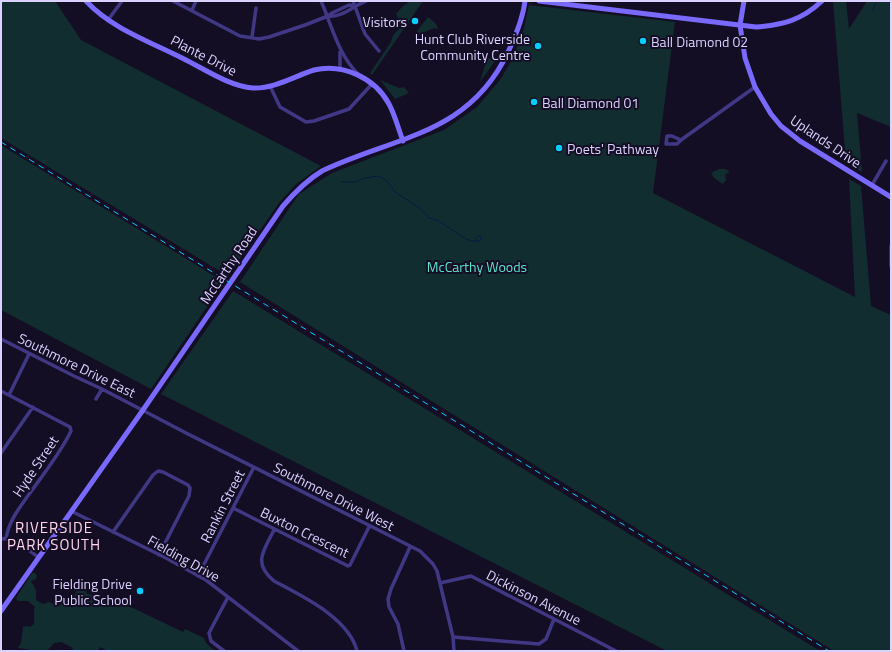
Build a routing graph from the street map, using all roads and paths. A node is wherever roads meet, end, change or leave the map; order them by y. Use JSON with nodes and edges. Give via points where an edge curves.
{"nodes":[{"id":1,"x":86,"y":1,"type":"edge"},
{"id":2,"x":122,"y":1,"type":"edge"},
{"id":3,"x":173,"y":1,"type":"edge"},
{"id":4,"x":196,"y":1,"type":"edge"},
{"id":5,"x":321,"y":1,"type":"edge"},
{"id":6,"x":354,"y":1,"type":"edge"},
{"id":7,"x":366,"y":1,"type":"edge"},
{"id":8,"x":525,"y":1,"type":"edge"},
{"id":9,"x":539,"y":1,"type":"edge"},
{"id":10,"x":744,"y":1,"type":"edge"},
{"id":11,"x":822,"y":1,"type":"edge"},
{"id":12,"x":355,"y":6,"type":"junction"},
{"id":13,"x":256,"y":8,"type":"dead end"},
{"id":14,"x":192,"y":10,"type":"junction"},
{"id":15,"x":328,"y":16,"type":"junction"},
{"id":16,"x":108,"y":20,"type":"junction"},
{"id":17,"x":740,"y":25,"type":"junction"},
{"id":18,"x":252,"y":37,"type":"junction"},
{"id":19,"x":340,"y":51,"type":"junction"},
{"id":20,"x":379,"y":51,"type":"dead end"},
{"id":21,"x":340,"y":69,"type":"junction"},
{"id":22,"x":359,"y":76,"type":"junction"},
{"id":23,"x":372,"y":84,"type":"junction"},
{"id":24,"x":270,"y":86,"type":"junction"},
{"id":25,"x":755,"y":88,"type":"junction"},
{"id":26,"x":403,"y":140,"type":"junction"},
{"id":27,"x":681,"y":140,"type":"dead end"},
{"id":28,"x":886,"y":162,"type":"dead end"},
{"id":29,"x":872,"y":185,"type":"junction"},
{"id":30,"x":891,"y":198,"type":"edge"},
{"id":31,"x":891,"y":246,"type":"edge"},
{"id":32,"x":891,"y":266,"type":"edge"},
{"id":33,"x":1,"y":340,"type":"edge"},
{"id":34,"x":29,"y":354,"type":"junction"},
{"id":35,"x":102,"y":389,"type":"junction"},
{"id":36,"x":1,"y":391,"type":"edge"},
{"id":37,"x":9,"y":395,"type":"junction"},
{"id":38,"x":96,"y":399,"type":"dead end"},
{"id":39,"x":33,"y":407,"type":"junction"},
{"id":40,"x":143,"y":410,"type":"junction"},
{"id":41,"x":1,"y":453,"type":"edge"},
{"id":42,"x":254,"y":468,"type":"junction"},
{"id":43,"x":233,"y":508,"type":"junction"},
{"id":44,"x":71,"y":511,"type":"junction"},
{"id":45,"x":370,"y":527,"type":"junction"},
{"id":46,"x":274,"y":530,"type":"junction"},
{"id":47,"x":113,"y":532,"type":"junction"},
{"id":48,"x":6,"y":538,"type":"junction"},
{"id":49,"x":1,"y":539,"type":"edge"},
{"id":50,"x":410,"y":547,"type":"junction"},
{"id":51,"x":159,"y":555,"type":"junction"},
{"id":52,"x":38,"y":557,"type":"junction"},
{"id":53,"x":198,"y":576,"type":"junction"},
{"id":54,"x":440,"y":583,"type":"junction"},
{"id":55,"x":228,"y":597,"type":"junction"},
{"id":56,"x":1,"y":612,"type":"edge"},
{"id":57,"x":554,"y":620,"type":"junction"},
{"id":58,"x":453,"y":637,"type":"junction"},
{"id":59,"x":224,"y":651,"type":"edge"},
{"id":60,"x":298,"y":651,"type":"edge"},
{"id":61,"x":357,"y":651,"type":"edge"},
{"id":62,"x":404,"y":651,"type":"edge"},
{"id":63,"x":454,"y":651,"type":"edge"},
{"id":64,"x":616,"y":651,"type":"edge"}],
"edges":[{"from":1,"to":16,"type":"street","name":"Plante Drive"},
{"from":2,"to":16,"type":"street"},
{"from":3,"to":14,"type":"street"},
{"from":4,"to":14,"type":"street"},
{"from":5,"to":15,"type":"street"},
{"from":6,"to":12,"type":"street"},
{"from":7,"to":12,"type":"street"},
{"from":8,"to":26,"type":"street","name":"McCarthy Road","via":[[517,30],[503,62],[483,90],[462,110],[439,125]]},
{"from":9,"to":17,"type":"street"},
{"from":10,"to":17,"type":"street","name":"Uplands Drive"},
{"from":11,"to":17,"type":"street","via":[[787,22],[756,27]]},
{"from":12,"to":15,"type":"street","via":[[349,5]]},
{"from":12,"to":20,"type":"street","via":[[365,34]]},
{"from":13,"to":18,"type":"street"},
{"from":14,"to":18,"type":"street","via":[[240,36]]},
{"from":15,"to":18,"type":"street","via":[[269,37]]},
{"from":15,"to":19,"type":"street"},
{"from":16,"to":24,"type":"street","name":"Plante Drive","via":[[237,86]]},
{"from":17,"to":25,"type":"street","name":"Uplands Drive","via":[[745,58]]},
{"from":19,"to":21,"type":"street"},
{"from":19,"to":22,"type":"street"},
{"from":21,"to":22,"type":"street","name":"Plante Drive"},
{"from":21,"to":24,"type":"street","name":"Plante Drive","via":[[316,70]]},
{"from":22,"to":23,"type":"street","name":"Plante Drive"},
{"from":23,"to":24,"type":"street","via":[[349,109],[306,122],[280,107]]},
{"from":23,"to":26,"type":"street","name":"Plante Drive","via":[[389,103]]},
{"from":25,"to":27,"type":"street"},
{"from":25,"to":29,"type":"street","name":"Uplands Drive","via":[[781,126],[817,152]]},
{"from":26,"to":40,"type":"street","name":"McCarthy Road","via":[[322,171],[294,192]]},
{"from":28,"to":29,"type":"street"},
{"from":29,"to":30,"type":"street","name":"Uplands Drive"},
{"from":31,"to":32,"type":"street"},
{"from":33,"to":34,"type":"street","name":"Southmore Drive East"},
{"from":34,"to":35,"type":"street","name":"Southmore Drive East"},
{"from":34,"to":37,"type":"street"},
{"from":35,"to":38,"type":"street"},
{"from":35,"to":40,"type":"street","name":"Southmore Drive East"},
{"from":36,"to":37,"type":"street"},
{"from":37,"to":39,"type":"street"},
{"from":39,"to":41,"type":"street"},
{"from":39,"to":48,"type":"street","name":"Hyde Street","via":[[70,427],[71,431],[16,512]]},
{"from":40,"to":42,"type":"street","name":"Southmore Drive West"},
{"from":40,"to":44,"type":"street","name":"McCarthy Road"},
{"from":42,"to":43,"type":"street","name":"Rankin Street"},
{"from":42,"to":45,"type":"street","name":"Southmore Drive West"},
{"from":43,"to":46,"type":"street","name":"Buxton Crescent"},
{"from":43,"to":53,"type":"street","name":"Rankin Street"},
{"from":44,"to":47,"type":"street","name":"Fielding Drive"},
{"from":44,"to":52,"type":"street","name":"McCarthy Road"},
{"from":45,"to":46,"type":"street","name":"Buxton Crescent","via":[[348,566]]},
{"from":45,"to":50,"type":"street","name":"Southmore Drive West"},
{"from":46,"to":61,"type":"street","via":[[263,551],[262,568],[274,581],[333,616],[355,641]]},
{"from":47,"to":51,"type":"street","name":"Fielding Drive"},
{"from":47,"to":51,"type":"street","via":[[153,474],[163,472],[190,488],[189,496]]},
{"from":48,"to":49,"type":"street"},
{"from":48,"to":52,"type":"street"},
{"from":50,"to":54,"type":"street","name":"Southmore Drive West","via":[[420,551],[433,564]]},
{"from":50,"to":62,"type":"street","via":[[388,599],[389,607],[398,624]]},
{"from":51,"to":53,"type":"street","name":"Fielding Drive"},
{"from":52,"to":56,"type":"street","name":"McCarthy Road"},
{"from":53,"to":55,"type":"street","name":"Fielding Drive"},
{"from":54,"to":57,"type":"street","name":"Dickinson Avenue","via":[[470,576]]},
{"from":54,"to":58,"type":"street","name":"Southmore Drive West"},
{"from":55,"to":59,"type":"street","via":[[209,633],[211,641]]},
{"from":55,"to":60,"type":"street","name":"Fielding Drive"},
{"from":57,"to":58,"type":"street","via":[[546,639],[539,644]]},
{"from":57,"to":64,"type":"street","name":"Dickinson Avenue"},
{"from":58,"to":63,"type":"street","name":"Southmore Drive West"}]}
